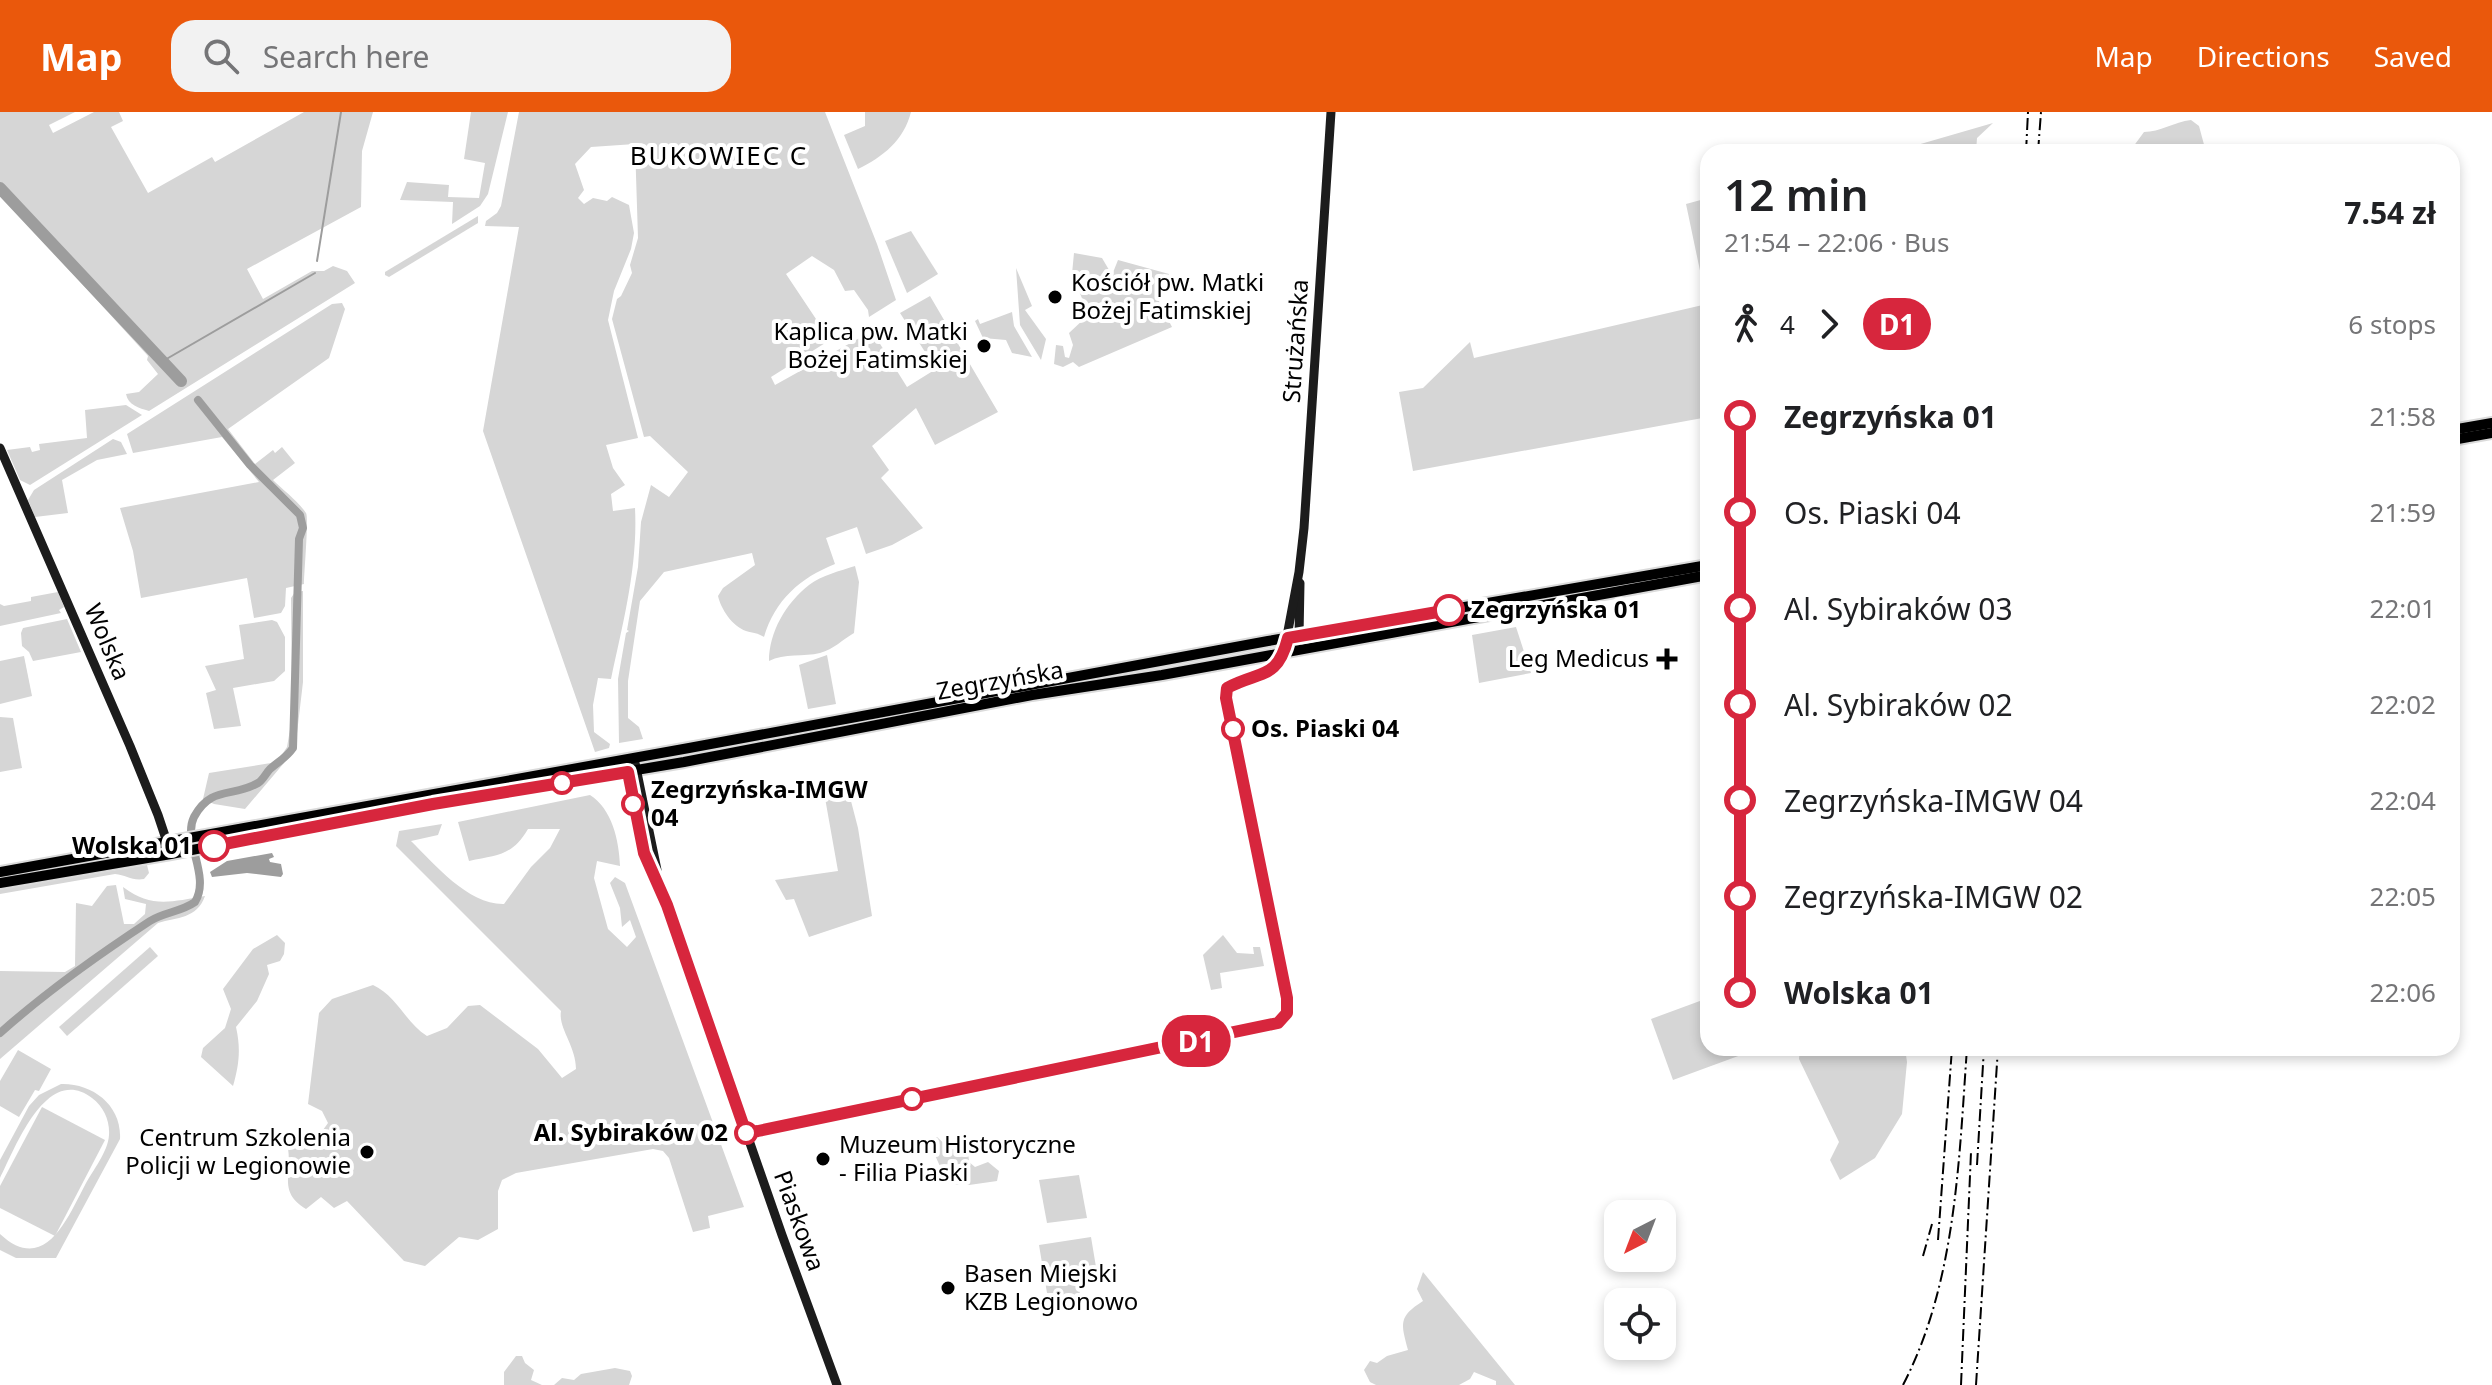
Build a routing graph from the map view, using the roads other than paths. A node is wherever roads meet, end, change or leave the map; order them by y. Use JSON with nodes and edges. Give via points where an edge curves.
{"nodes":[{"id":1,"x":1331,"y":112,"type":"edge"},
{"id":2,"x":2492,"y":423,"type":"edge"},
{"id":3,"x":2460,"y":429,"type":"edge"},
{"id":4,"x":2492,"y":433,"type":"edge"},
{"id":5,"x":2460,"y":439,"type":"edge"},
{"id":6,"x":0,"y":448,"type":"edge"},
{"id":7,"x":1700,"y":566,"type":"edge"},
{"id":8,"x":1700,"y":576,"type":"edge"},
{"id":9,"x":1294,"y":637,"type":"junction"},
{"id":10,"x":1290,"y":651,"type":"junction"},
{"id":11,"x":630,"y":759,"type":"junction"},
{"id":12,"x":632,"y":771,"type":"junction"},
{"id":13,"x":301,"y":823,"type":"junction"},
{"id":14,"x":168,"y":841,"type":"junction"},
{"id":15,"x":171,"y":854,"type":"junction"},
{"id":16,"x":0,"y":872,"type":"edge"},
{"id":17,"x":0,"y":883,"type":"edge"},
{"id":18,"x":837,"y":1385,"type":"edge"}],
"edges":[{"from":1,"to":9,"type":"street","name":"Strużańska"},
{"from":2,"to":3,"type":"main road"},
{"from":4,"to":5,"type":"main road"},
{"from":6,"to":14,"type":"street","name":"Wolska"},
{"from":7,"to":9,"type":"main road","name":"Zegrzyńska"},
{"from":8,"to":10,"type":"main road","name":"Zegrzyńska"},
{"from":9,"to":10,"type":"street","name":"Strużańska"},
{"from":9,"to":11,"type":"main road","name":"Zegrzyńska"},
{"from":10,"to":12,"type":"main road","name":"Zegrzyńska"},
{"from":11,"to":12,"type":"street","name":"Piaskowa"},
{"from":11,"to":13,"type":"main road","name":"Zegrzyńska"},
{"from":12,"to":13,"type":"main road","name":"Zegrzyńska"},
{"from":12,"to":18,"type":"street","name":"Piaskowa","via":[[644,853]]},
{"from":13,"to":14,"type":"main road"},
{"from":13,"to":15,"type":"main road"},
{"from":14,"to":15,"type":"street","name":"Wolska"},
{"from":14,"to":16,"type":"main road"},
{"from":15,"to":17,"type":"main road"}]}
